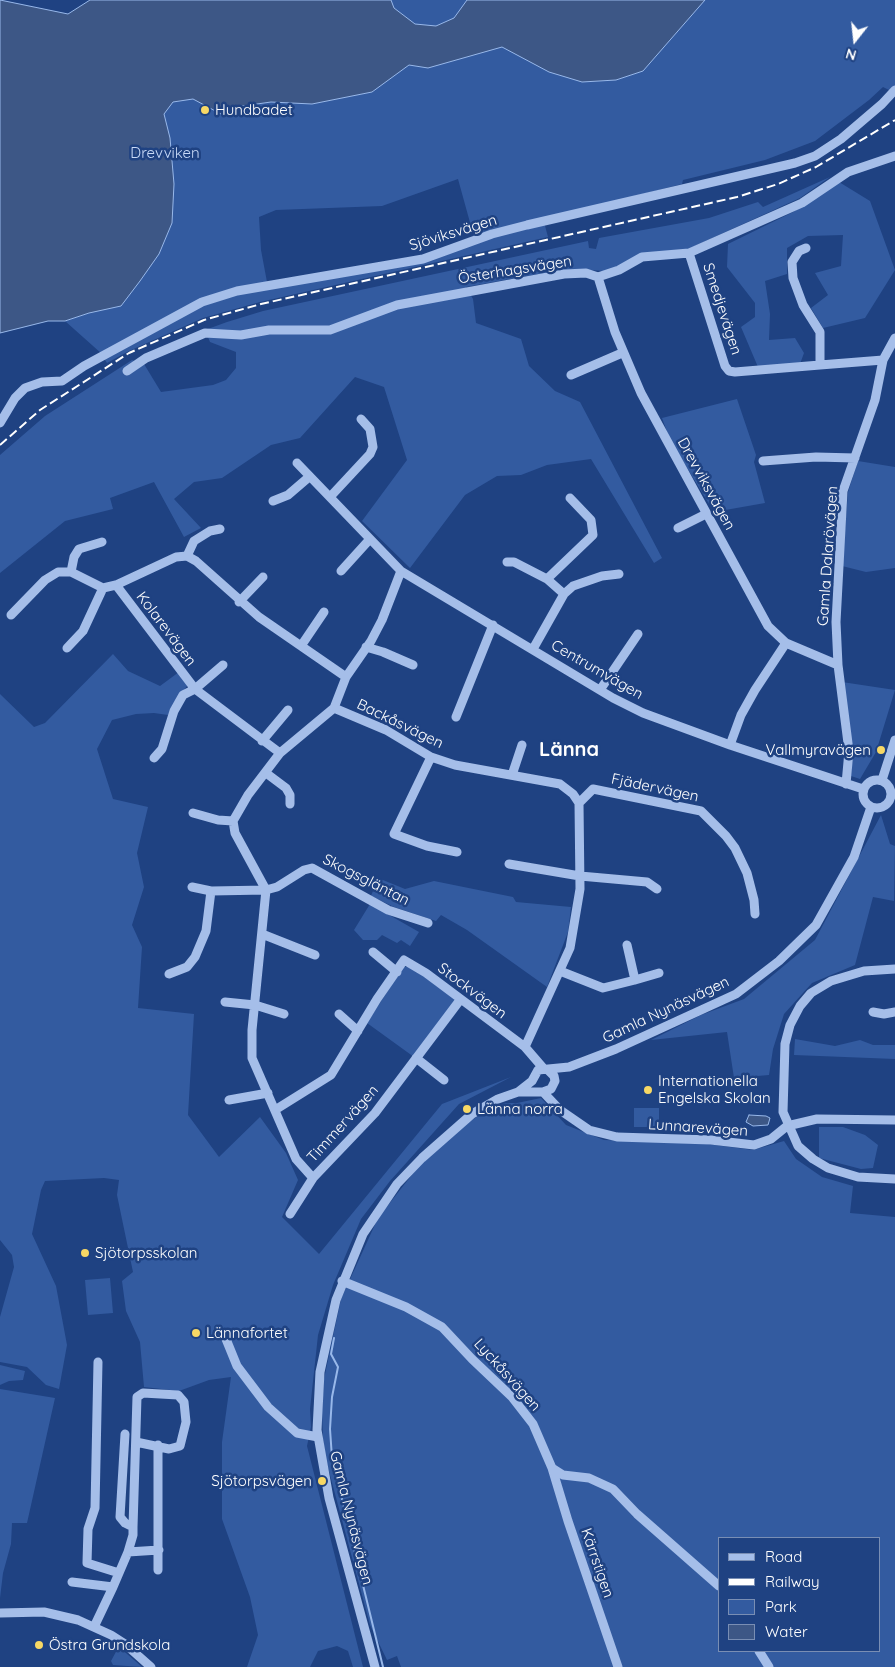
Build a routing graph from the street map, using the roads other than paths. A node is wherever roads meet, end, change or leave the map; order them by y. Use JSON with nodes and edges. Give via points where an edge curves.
{"nodes":[{"id":1,"x":895,"y":90,"type":"edge"},
{"id":2,"x":895,"y":156,"type":"edge"},
{"id":3,"x":806,"y":248,"type":"dead end"},
{"id":4,"x":690,"y":254,"type":"junction"},
{"id":5,"x":598,"y":277,"type":"junction"},
{"id":6,"x":895,"y":338,"type":"edge"},
{"id":7,"x":622,"y":353,"type":"junction"},
{"id":8,"x":883,"y":360,"type":"junction"},
{"id":9,"x":820,"y":366,"type":"junction"},
{"id":10,"x":127,"y":371,"type":"dead end"},
{"id":11,"x":571,"y":375,"type":"dead end"},
{"id":12,"x":361,"y":419,"type":"dead end"},
{"id":13,"x":0,"y":423,"type":"edge"},
{"id":14,"x":855,"y":458,"type":"junction"},
{"id":15,"x":763,"y":461,"type":"dead end"},
{"id":16,"x":297,"y":463,"type":"dead end"},
{"id":17,"x":309,"y":477,"type":"junction"},
{"id":18,"x":330,"y":497,"type":"junction"},
{"id":19,"x":570,"y":498,"type":"dead end"},
{"id":20,"x":273,"y":501,"type":"dead end"},
{"id":21,"x":706,"y":514,"type":"junction"},
{"id":22,"x":678,"y":528,"type":"dead end"},
{"id":23,"x":220,"y":529,"type":"dead end"},
{"id":24,"x":370,"y":539,"type":"junction"},
{"id":25,"x":102,"y":542,"type":"dead end"},
{"id":26,"x":187,"y":556,"type":"junction"},
{"id":27,"x":507,"y":562,"type":"dead end"},
{"id":28,"x":401,"y":570,"type":"junction"},
{"id":29,"x":341,"y":571,"type":"dead end"},
{"id":30,"x":71,"y":572,"type":"junction"},
{"id":31,"x":619,"y":574,"type":"dead end"},
{"id":32,"x":263,"y":577,"type":"dead end"},
{"id":33,"x":547,"y":579,"type":"junction"},
{"id":34,"x":116,"y":585,"type":"junction"},
{"id":35,"x":103,"y":588,"type":"junction"},
{"id":36,"x":564,"y":594,"type":"junction"},
{"id":37,"x":240,"y":602,"type":"junction"},
{"id":38,"x":324,"y":612,"type":"dead end"},
{"id":39,"x":11,"y":615,"type":"dead end"},
{"id":40,"x":493,"y":625,"type":"junction"},
{"id":41,"x":638,"y":634,"type":"dead end"},
{"id":42,"x":786,"y":643,"type":"junction"},
{"id":43,"x":300,"y":646,"type":"junction"},
{"id":44,"x":67,"y":648,"type":"dead end"},
{"id":45,"x":366,"y":648,"type":"junction"},
{"id":46,"x":533,"y":649,"type":"junction"},
{"id":47,"x":223,"y":665,"type":"dead end"},
{"id":48,"x":413,"y":665,"type":"dead end"},
{"id":49,"x":838,"y":665,"type":"junction"},
{"id":50,"x":346,"y":677,"type":"junction"},
{"id":51,"x":194,"y":690,"type":"junction"},
{"id":52,"x":600,"y":690,"type":"junction"},
{"id":53,"x":334,"y":708,"type":"junction"},
{"id":54,"x":288,"y":710,"type":"dead end"},
{"id":55,"x":456,"y":717,"type":"dead end"},
{"id":56,"x":895,"y":740,"type":"edge"},
{"id":57,"x":262,"y":741,"type":"junction"},
{"id":58,"x":730,"y":744,"type":"junction"},
{"id":59,"x":522,"y":745,"type":"dead end"},
{"id":60,"x":280,"y":753,"type":"junction"},
{"id":61,"x":431,"y":757,"type":"junction"},
{"id":62,"x":154,"y":758,"type":"dead end"},
{"id":63,"x":266,"y":773,"type":"junction"},
{"id":64,"x":512,"y":775,"type":"junction"},
{"id":65,"x":882,"y":780,"type":"junction"},
{"id":66,"x":846,"y":784,"type":"junction"},
{"id":67,"x":863,"y":788,"type":"junction"},
{"id":68,"x":893,"y":798,"type":"edge"},
{"id":69,"x":579,"y":803,"type":"junction"},
{"id":70,"x":290,"y":804,"type":"dead end"},
{"id":71,"x":871,"y":807,"type":"junction"},
{"id":72,"x":193,"y":813,"type":"dead end"},
{"id":73,"x":233,"y":821,"type":"junction"},
{"id":74,"x":457,"y":852,"type":"dead end"},
{"id":75,"x":509,"y":864,"type":"dead end"},
{"id":76,"x":580,"y":876,"type":"junction"},
{"id":77,"x":192,"y":886,"type":"dead end"},
{"id":78,"x":657,"y":889,"type":"dead end"},
{"id":79,"x":266,"y":890,"type":"junction"},
{"id":80,"x":211,"y":891,"type":"junction"},
{"id":81,"x":755,"y":914,"type":"dead end"},
{"id":82,"x":428,"y":923,"type":"dead end"},
{"id":83,"x":262,"y":934,"type":"junction"},
{"id":84,"x":627,"y":945,"type":"dead end"},
{"id":85,"x":373,"y":952,"type":"dead end"},
{"id":86,"x":315,"y":955,"type":"dead end"},
{"id":87,"x":895,"y":969,"type":"edge"},
{"id":88,"x":560,"y":971,"type":"junction"},
{"id":89,"x":397,"y":972,"type":"junction"},
{"id":90,"x":659,"y":973,"type":"dead end"},
{"id":91,"x":169,"y":974,"type":"dead end"},
{"id":92,"x":635,"y":980,"type":"junction"},
{"id":93,"x":460,"y":1000,"type":"junction"},
{"id":94,"x":225,"y":1002,"type":"dead end"},
{"id":95,"x":255,"y":1005,"type":"junction"},
{"id":96,"x":873,"y":1012,"type":"dead end"},
{"id":97,"x":895,"y":1012,"type":"edge"},
{"id":98,"x":284,"y":1014,"type":"dead end"},
{"id":99,"x":339,"y":1014,"type":"dead end"},
{"id":100,"x":358,"y":1032,"type":"junction"},
{"id":101,"x":525,"y":1047,"type":"junction"},
{"id":102,"x":532,"y":1056,"type":"junction"},
{"id":103,"x":416,"y":1058,"type":"junction"},
{"id":104,"x":584,"y":1062,"type":"junction"},
{"id":105,"x":546,"y":1069,"type":"junction"},
{"id":106,"x":533,"y":1077,"type":"junction"},
{"id":107,"x":444,"y":1080,"type":"dead end"},
{"id":108,"x":554,"y":1083,"type":"junction"},
{"id":109,"x":541,"y":1091,"type":"junction"},
{"id":110,"x":268,"y":1092,"type":"junction"},
{"id":111,"x":518,"y":1092,"type":"junction"},
{"id":112,"x":229,"y":1100,"type":"dead end"},
{"id":113,"x":276,"y":1110,"type":"junction"},
{"id":114,"x":560,"y":1110,"type":"junction"},
{"id":115,"x":895,"y":1120,"type":"edge"},
{"id":116,"x":787,"y":1126,"type":"junction"},
{"id":117,"x":308,"y":1176,"type":"junction"},
{"id":118,"x":895,"y":1179,"type":"edge"},
{"id":119,"x":290,"y":1214,"type":"dead end"},
{"id":120,"x":342,"y":1281,"type":"junction"},
{"id":121,"x":226,"y":1339,"type":"dead end"},
{"id":122,"x":98,"y":1362,"type":"dead end"},
{"id":123,"x":125,"y":1434,"type":"dead end"},
{"id":124,"x":318,"y":1437,"type":"junction"},
{"id":125,"x":136,"y":1442,"type":"junction"},
{"id":126,"x":158,"y":1445,"type":"junction"},
{"id":127,"x":552,"y":1468,"type":"junction"},
{"id":128,"x":133,"y":1527,"type":"junction"},
{"id":129,"x":158,"y":1550,"type":"junction"},
{"id":130,"x":128,"y":1552,"type":"junction"},
{"id":131,"x":158,"y":1570,"type":"dead end"},
{"id":132,"x":119,"y":1573,"type":"junction"},
{"id":133,"x":72,"y":1582,"type":"dead end"},
{"id":134,"x":718,"y":1585,"type":"edge"},
{"id":135,"x":113,"y":1587,"type":"junction"},
{"id":136,"x":0,"y":1613,"type":"edge"},
{"id":137,"x":94,"y":1626,"type":"junction"},
{"id":138,"x":761,"y":1652,"type":"edge"},
{"id":139,"x":151,"y":1667,"type":"edge"},
{"id":140,"x":375,"y":1667,"type":"edge"},
{"id":141,"x":618,"y":1667,"type":"edge"},
{"id":142,"x":769,"y":1667,"type":"edge"}],
"edges":[{"from":1,"to":13,"type":"street","name":"Sjöviksvägen","via":[[841,139],[815,156],[794,163],[492,234],[423,259],[246,289],[202,302],[62,380],[25,388]]},
{"from":2,"to":4,"type":"street","name":"Österhagsvägen","via":[[848,172],[802,203]]},
{"from":3,"to":9,"type":"street","via":[[799,251],[792,262],[803,306],[820,332]]},
{"from":4,"to":5,"type":"street","name":"Österhagsvägen","via":[[642,257]]},
{"from":4,"to":9,"type":"street","name":"Smedjevägen","via":[[729,371]]},
{"from":5,"to":7,"type":"street","name":"Drevviksvägen"},
{"from":5,"to":10,"type":"street","name":"Österhagsvägen","via":[[586,273],[564,274],[406,303],[330,330],[269,330],[241,335],[205,333],[146,358]]},
{"from":6,"to":8,"type":"street","name":"Gamla Dalarövägen"},
{"from":7,"to":11,"type":"street"},
{"from":7,"to":21,"type":"street","name":"Drevviksvägen","via":[[640,393]]},
{"from":8,"to":9,"type":"street","name":"Smedjevägen"},
{"from":8,"to":14,"type":"street","name":"Gamla Dalarövägen","via":[[875,400]]},
{"from":12,"to":18,"type":"street","via":[[370,429],[373,446],[370,454]]},
{"from":14,"to":15,"type":"street"},
{"from":14,"to":49,"type":"street","name":"Gamla Dalarövägen","via":[[843,491],[836,588]]},
{"from":16,"to":17,"type":"street","name":"Centrumvägen"},
{"from":17,"to":18,"type":"street","name":"Centrumvägen"},
{"from":17,"to":20,"type":"street","via":[[288,495]]},
{"from":18,"to":24,"type":"street","name":"Centrumvägen"},
{"from":19,"to":33,"type":"street","via":[[591,520],[593,535]]},
{"from":21,"to":22,"type":"street"},
{"from":21,"to":42,"type":"street","name":"Drevviksvägen","via":[[768,626]]},
{"from":23,"to":26,"type":"street","via":[[194,540]]},
{"from":24,"to":28,"type":"street","name":"Centrumvägen"},
{"from":24,"to":29,"type":"street"},
{"from":25,"to":30,"type":"street","via":[[79,549]]},
{"from":26,"to":34,"type":"street","via":[[176,557]]},
{"from":26,"to":37,"type":"street"},
{"from":27,"to":33,"type":"street","via":[[514,562]]},
{"from":28,"to":40,"type":"street","name":"Centrumvägen"},
{"from":28,"to":45,"type":"street","via":[[382,620]]},
{"from":30,"to":35,"type":"street"},
{"from":30,"to":39,"type":"street","via":[[58,572],[45,580]]},
{"from":31,"to":36,"type":"street","via":[[573,586]]},
{"from":32,"to":37,"type":"street"},
{"from":33,"to":36,"type":"street"},
{"from":34,"to":35,"type":"street"},
{"from":34,"to":51,"type":"street","name":"Kolarevägen"},
{"from":35,"to":44,"type":"street","via":[[83,631]]},
{"from":36,"to":46,"type":"street"},
{"from":37,"to":43,"type":"street"},
{"from":38,"to":43,"type":"street"},
{"from":40,"to":46,"type":"street","name":"Centrumvägen"},
{"from":40,"to":55,"type":"street"},
{"from":41,"to":52,"type":"street"},
{"from":42,"to":49,"type":"street","name":"Drevviksvägen"},
{"from":42,"to":58,"type":"street","via":[[741,715]]},
{"from":43,"to":50,"type":"street"},
{"from":45,"to":48,"type":"street"},
{"from":45,"to":50,"type":"street"},
{"from":46,"to":52,"type":"street","name":"Centrumvägen"},
{"from":47,"to":51,"type":"street","name":"Kolarevägen"},
{"from":49,"to":66,"type":"street","name":"Gamla Dalarövägen","via":[[849,751]]},
{"from":50,"to":53,"type":"street"},
{"from":51,"to":57,"type":"street","name":"Kolarevägen"},
{"from":51,"to":62,"type":"street","via":[[183,696],[174,711],[162,749]]},
{"from":52,"to":58,"type":"street","name":"Centrumvägen","via":[[643,713]]},
{"from":53,"to":60,"type":"street"},
{"from":53,"to":61,"type":"street","name":"Backåsvägen","via":[[386,730]]},
{"from":54,"to":57,"type":"street"},
{"from":56,"to":65,"type":"street"},
{"from":57,"to":60,"type":"street","name":"Kolarevägen"},
{"from":58,"to":66,"type":"street","name":"Centrumvägen"},
{"from":59,"to":64,"type":"street"},
{"from":60,"to":63,"type":"street"},
{"from":61,"to":64,"type":"street","name":"Backåsvägen","via":[[455,765]]},
{"from":61,"to":74,"type":"street","via":[[394,834]]},
{"from":63,"to":70,"type":"street","via":[[286,788]]},
{"from":63,"to":73,"type":"street"},
{"from":64,"to":69,"type":"street","name":"Backåsvägen","via":[[560,784]]},
{"from":65,"to":67,"type":"street","via":[[871,781]]},
{"from":65,"to":68,"type":"street"},
{"from":66,"to":67,"type":"street","name":"Centrumvägen"},
{"from":67,"to":71,"type":"street","via":[[864,800]]},
{"from":68,"to":71,"type":"street","via":[[885,806]]},
{"from":69,"to":76,"type":"street"},
{"from":69,"to":81,"type":"street","name":"Fjädervägen","via":[[593,789],[701,811],[735,848],[747,873]]},
{"from":71,"to":104,"type":"street","name":"Gamla Nynäsvägen","via":[[854,857],[816,926],[779,961],[736,994]]},
{"from":72,"to":73,"type":"street"},
{"from":73,"to":79,"type":"street","via":[[235,833]]},
{"from":75,"to":76,"type":"street"},
{"from":76,"to":78,"type":"street","via":[[647,882]]},
{"from":76,"to":88,"type":"street","via":[[570,948]]},
{"from":77,"to":80,"type":"street"},
{"from":79,"to":80,"type":"street"},
{"from":79,"to":82,"type":"street","name":"Skogsgläntan","via":[[312,868],[388,910]]},
{"from":79,"to":83,"type":"street","name":"Timmervägen"},
{"from":80,"to":91,"type":"street","via":[[206,931],[195,957],[187,968]]},
{"from":83,"to":86,"type":"street"},
{"from":83,"to":95,"type":"street","name":"Timmervägen"},
{"from":84,"to":92,"type":"street"},
{"from":85,"to":89,"type":"street"},
{"from":87,"to":116,"type":"street","via":[[864,971],[831,981],[811,993],[800,1006],[785,1044],[783,1112]]},
{"from":88,"to":92,"type":"street","via":[[603,988]]},
{"from":88,"to":101,"type":"street"},
{"from":89,"to":93,"type":"street","name":"Stockvägen","via":[[404,960]]},
{"from":89,"to":100,"type":"street"},
{"from":90,"to":92,"type":"street"},
{"from":93,"to":101,"type":"street","name":"Stockvägen"},
{"from":93,"to":103,"type":"street","name":"Timmervägen"},
{"from":94,"to":95,"type":"street"},
{"from":95,"to":98,"type":"street"},
{"from":95,"to":110,"type":"street","name":"Timmervägen","via":[[251,1049],[255,1067]]},
{"from":96,"to":97,"type":"street"},
{"from":99,"to":100,"type":"street"},
{"from":100,"to":113,"type":"street","via":[[331,1075]]},
{"from":101,"to":102,"type":"street","name":"Stockvägen"},
{"from":102,"to":105,"type":"street","name":"Stockvägen"},
{"from":102,"to":106,"type":"street"},
{"from":103,"to":107,"type":"street"},
{"from":103,"to":117,"type":"street","name":"Timmervägen","via":[[374,1113]]},
{"from":104,"to":105,"type":"street","name":"Gamla Nynäsvägen"},
{"from":104,"to":108,"type":"street","name":"Gamla Nynäsvägen"},
{"from":105,"to":106,"type":"street","name":"Gamla Nynäsvägen"},
{"from":105,"to":108,"type":"street","via":[[554,1076]]},
{"from":106,"to":109,"type":"street"},
{"from":106,"to":111,"type":"street","name":"Gamla Nynäsvägen"},
{"from":108,"to":109,"type":"street","name":"Gamla Nynäsvägen"},
{"from":108,"to":114,"type":"street"},
{"from":109,"to":111,"type":"street","name":"Gamla Nynäsvägen"},
{"from":109,"to":114,"type":"street","name":"Lunnarevägen"},
{"from":110,"to":112,"type":"street"},
{"from":110,"to":113,"type":"street","name":"Timmervägen"},
{"from":111,"to":120,"type":"street","name":"Gamla Nynäsvägen","via":[[472,1114],[397,1184],[363,1234]]},
{"from":113,"to":117,"type":"street","name":"Timmervägen","via":[[296,1159]]},
{"from":114,"to":116,"type":"street","name":"Lunnarevägen","via":[[589,1130],[617,1137],[712,1140],[754,1145],[771,1139]]},
{"from":115,"to":116,"type":"street","name":"Lunnarevägen","via":[[817,1119]]},
{"from":116,"to":118,"type":"street","via":[[798,1146],[828,1168],[858,1177]]},
{"from":117,"to":119,"type":"street"},
{"from":120,"to":124,"type":"street","name":"Gamla Nynäsvägen","via":[[320,1372]]},
{"from":120,"to":127,"type":"street","name":"Lyckåsvägen","via":[[406,1307],[442,1327],[512,1397],[533,1424]]},
{"from":121,"to":124,"type":"street","via":[[237,1366],[268,1407],[297,1433]]},
{"from":122,"to":132,"type":"street","via":[[94,1508],[88,1529],[87,1563]]},
{"from":123,"to":128,"type":"street","via":[[120,1517]]},
{"from":124,"to":140,"type":"street","name":"Gamla Nynäsvägen","via":[[329,1498]]},
{"from":125,"to":126,"type":"street"},
{"from":125,"to":126,"type":"street","via":[[137,1397],[143,1393],[178,1395],[184,1402],[186,1422],[180,1446],[170,1449]]},
{"from":125,"to":128,"type":"street"},
{"from":126,"to":129,"type":"street"},
{"from":127,"to":134,"type":"street","via":[[563,1475],[586,1477],[613,1489]]},
{"from":127,"to":141,"type":"street","name":"Kärrstigen"},
{"from":128,"to":130,"type":"street"},
{"from":129,"to":130,"type":"street"},
{"from":129,"to":131,"type":"street"},
{"from":130,"to":132,"type":"street"},
{"from":132,"to":135,"type":"street"},
{"from":133,"to":135,"type":"street"},
{"from":135,"to":137,"type":"street"},
{"from":136,"to":137,"type":"street","via":[[30,1611],[66,1616]]},
{"from":137,"to":139,"type":"street","via":[[125,1644]]},
{"from":138,"to":142,"type":"street"}]}
